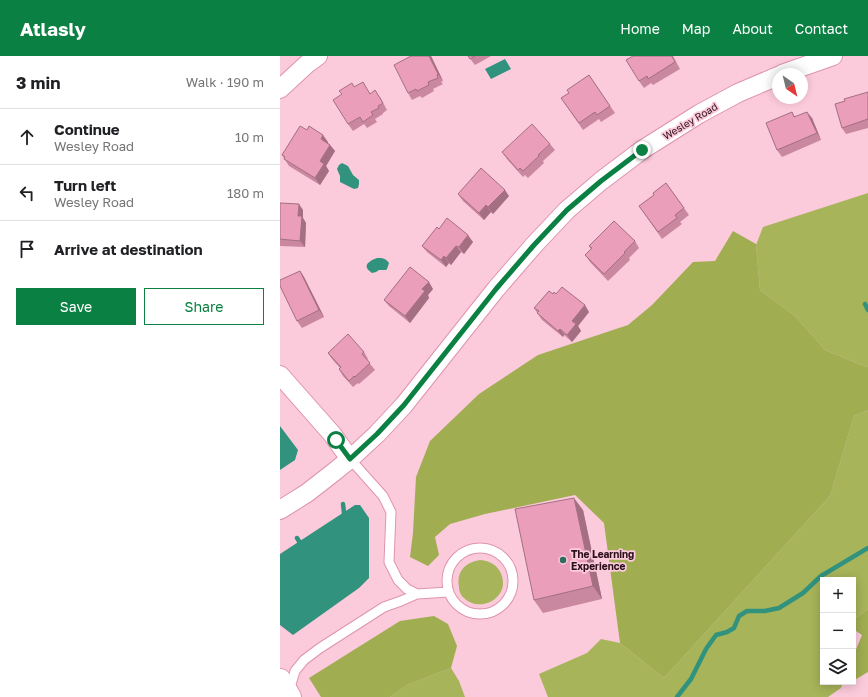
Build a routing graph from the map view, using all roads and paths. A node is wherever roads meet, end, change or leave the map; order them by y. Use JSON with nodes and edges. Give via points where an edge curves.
{"nodes":[{"id":1,"x":318,"y":56,"type":"edge"},
{"id":2,"x":833,"y":56,"type":"edge"},
{"id":3,"x":799,"y":68,"type":"edge"},
{"id":4,"x":772,"y":79,"type":"edge"},
{"id":5,"x":280,"y":89,"type":"edge"},
{"id":6,"x":280,"y":375,"type":"edge"},
{"id":7,"x":350,"y":459,"type":"junction"},
{"id":8,"x":280,"y":510,"type":"edge"},
{"id":9,"x":448,"y":592,"type":"junction"},
{"id":10,"x":417,"y":594,"type":"junction"},
{"id":11,"x":286,"y":690,"type":"edge"}],
"edges":[{"from":1,"to":5,"type":"street"},
{"from":2,"to":3,"type":"street"},
{"from":4,"to":7,"type":"street","name":"Wesley Road","via":[[699,114],[642,150],[567,210],[496,289],[404,405]]},
{"from":6,"to":7,"type":"street","via":[[332,434]]},
{"from":7,"to":8,"type":"street","name":"Wesley Road","via":[[307,493]]},
{"from":7,"to":10,"type":"lane","via":[[384,496],[391,512],[389,562],[398,580]]},
{"from":9,"to":9,"type":"lane","via":[[458,607],[466,612],[476,615],[487,614],[506,603],[511,593],[512,571],[498,553],[477,548],[466,551],[450,566],[446,577]]},
{"from":9,"to":10,"type":"lane"},
{"from":10,"to":11,"type":"lane","via":[[384,607],[320,648],[294,671]]}]}
